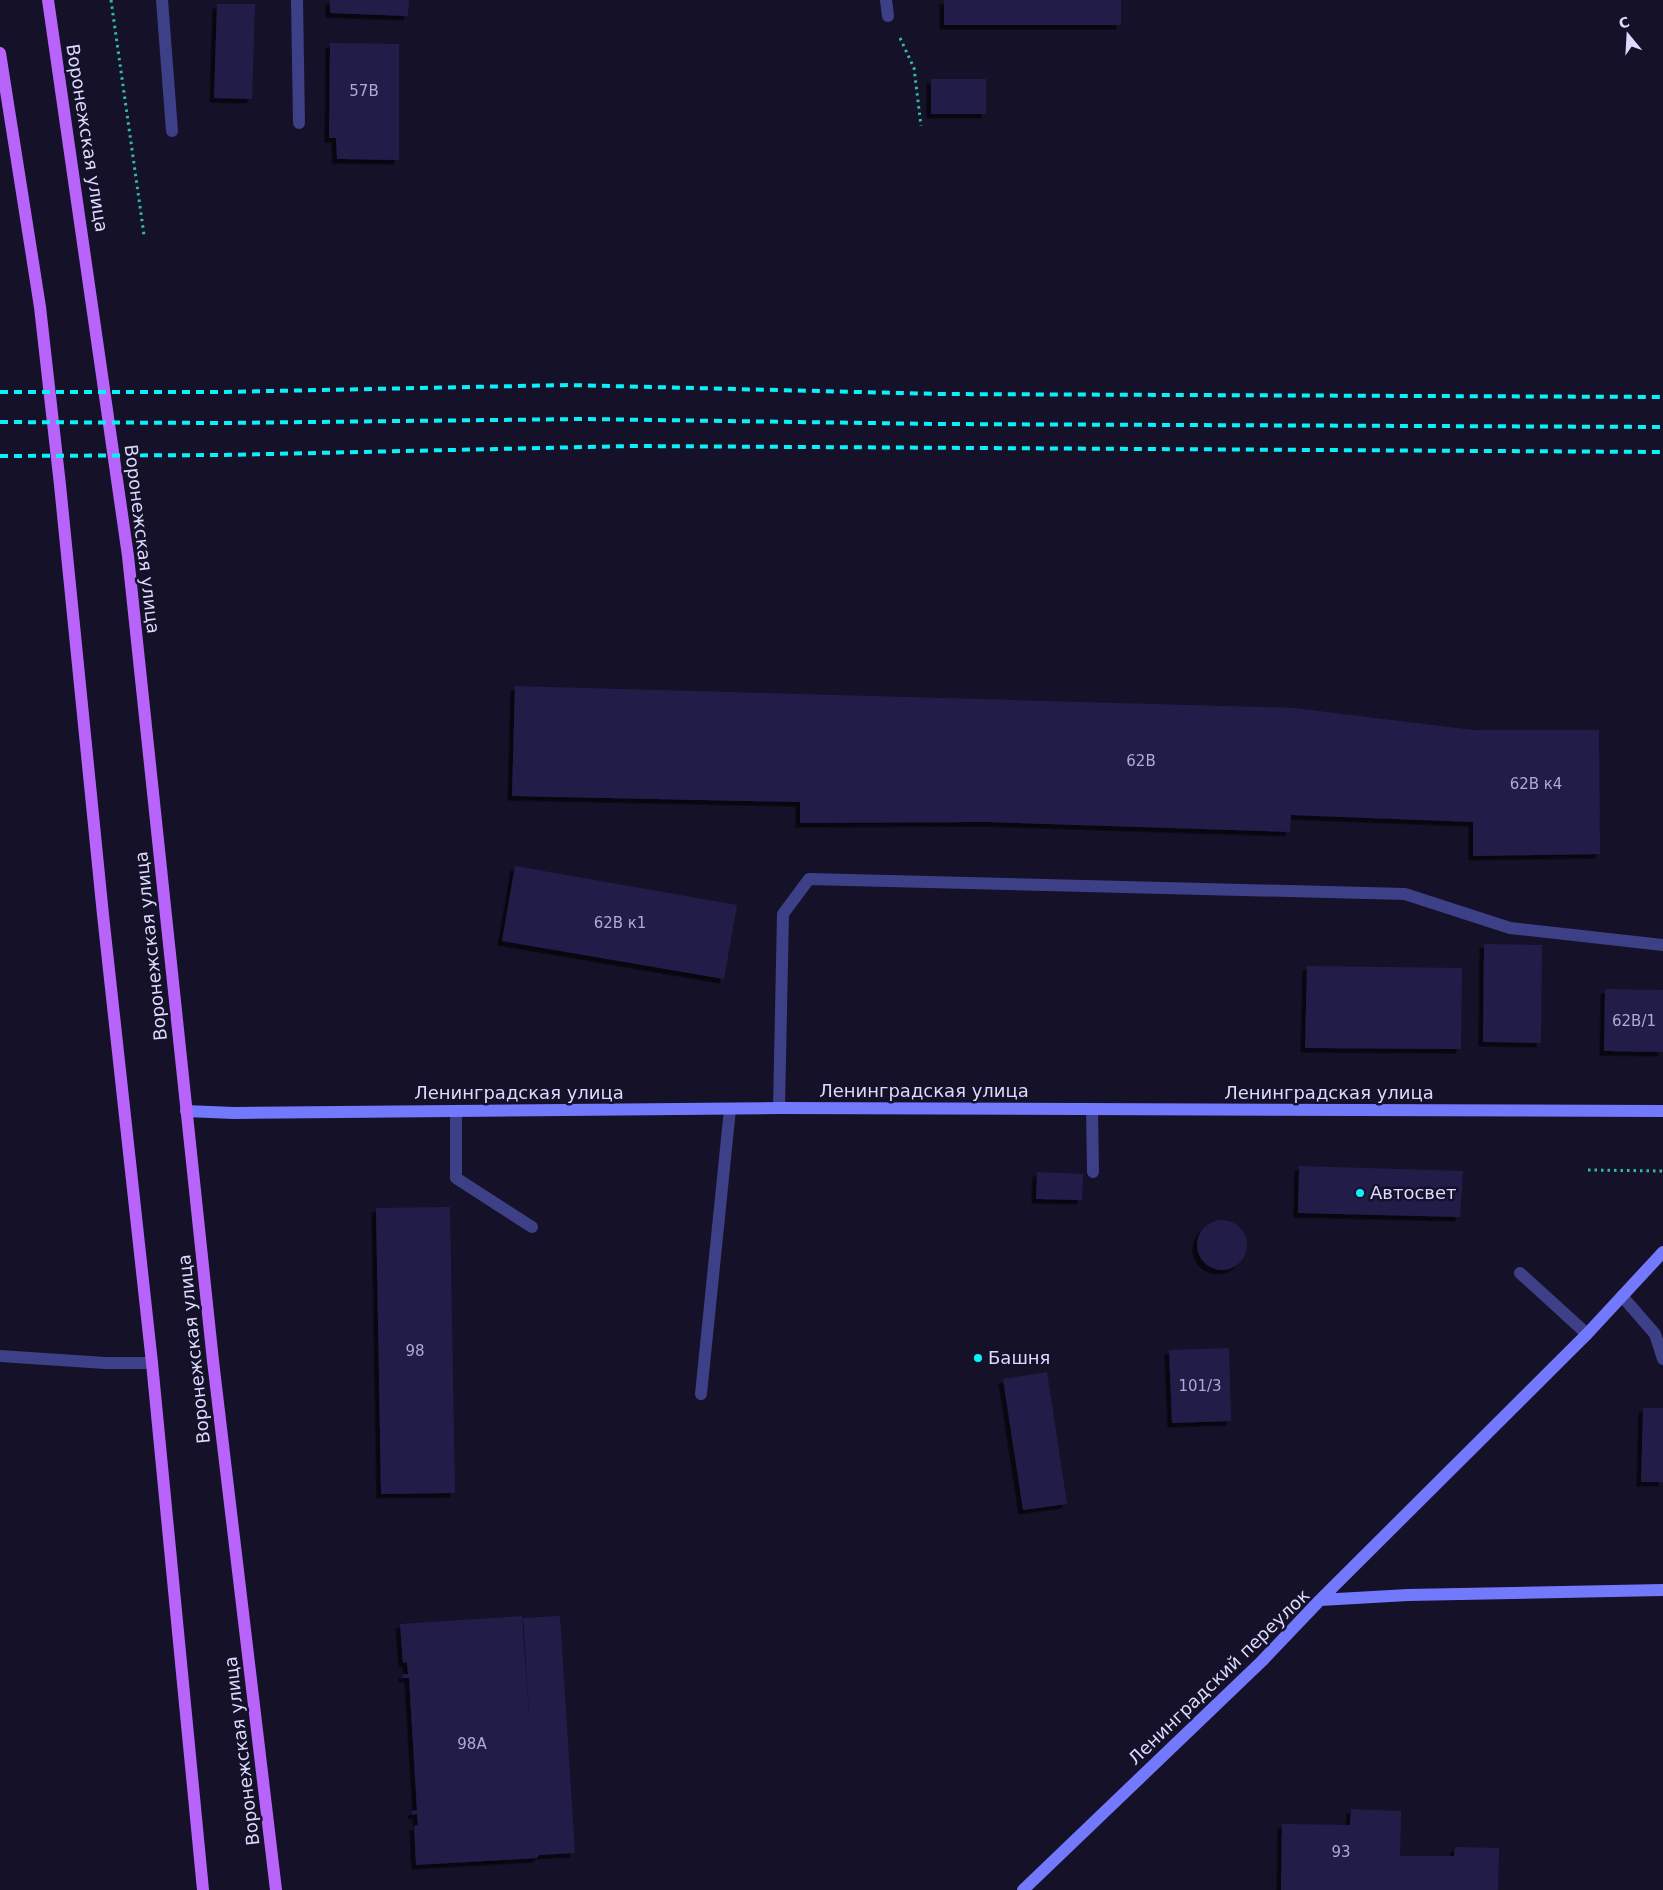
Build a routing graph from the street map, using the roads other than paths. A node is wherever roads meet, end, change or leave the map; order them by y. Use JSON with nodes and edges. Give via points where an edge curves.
{"nodes":[{"id":1,"x":48,"y":0,"type":"edge"},
{"id":2,"x":162,"y":0,"type":"edge"},
{"id":3,"x":297,"y":0,"type":"edge"},
{"id":4,"x":886,"y":0,"type":"edge"},
{"id":5,"x":888,"y":16,"type":"road end"},
{"id":6,"x":0,"y":53,"type":"edge"},
{"id":7,"x":299,"y":123,"type":"dead end"},
{"id":8,"x":172,"y":132,"type":"dead end"},
{"id":9,"x":1663,"y":945,"type":"edge"},
{"id":10,"x":779,"y":1108,"type":"junction"},
{"id":11,"x":730,"y":1109,"type":"junction"},
{"id":12,"x":1092,"y":1110,"type":"junction"},
{"id":13,"x":186,"y":1111,"type":"junction"},
{"id":14,"x":456,"y":1111,"type":"junction"},
{"id":15,"x":1663,"y":1111,"type":"edge"},
{"id":16,"x":1094,"y":1172,"type":"dead end"},
{"id":17,"x":532,"y":1226,"type":"dead end"},
{"id":18,"x":1663,"y":1252,"type":"edge"},
{"id":19,"x":1520,"y":1273,"type":"dead end"},
{"id":20,"x":1622,"y":1296,"type":"junction"},
{"id":21,"x":1587,"y":1334,"type":"junction"},
{"id":22,"x":0,"y":1356,"type":"edge"},
{"id":23,"x":1663,"y":1359,"type":"edge"},
{"id":24,"x":152,"y":1363,"type":"junction"},
{"id":25,"x":701,"y":1394,"type":"dead end"},
{"id":26,"x":1663,"y":1590,"type":"edge"},
{"id":27,"x":1320,"y":1600,"type":"junction"},
{"id":28,"x":203,"y":1890,"type":"edge"},
{"id":29,"x":276,"y":1890,"type":"edge"},
{"id":30,"x":1022,"y":1890,"type":"edge"}],
"edges":[{"from":1,"to":13,"type":"main road","name":"Воронежская улица","via":[[128,556]]},
{"from":2,"to":8,"type":"lane"},
{"from":3,"to":7,"type":"lane"},
{"from":4,"to":5,"type":"lane"},
{"from":6,"to":24,"type":"main road","via":[[40,307]]},
{"from":9,"to":10,"type":"lane","via":[[1510,928],[1405,894],[810,878],[783,914]]},
{"from":10,"to":11,"type":"street","name":"Ленинградская улица"},
{"from":10,"to":12,"type":"street","name":"Ленинградская улица"},
{"from":11,"to":14,"type":"street","name":"Ленинградская улица"},
{"from":11,"to":25,"type":"lane"},
{"from":12,"to":15,"type":"street","name":"Ленинградская улица"},
{"from":12,"to":16,"type":"lane"},
{"from":13,"to":14,"type":"street","name":"Ленинградская улица"},
{"from":13,"to":29,"type":"main road","name":"Воронежская улица","via":[[212,1361]]},
{"from":14,"to":17,"type":"lane","via":[[456,1178]]},
{"from":18,"to":20,"type":"street"},
{"from":19,"to":21,"type":"lane"},
{"from":20,"to":21,"type":"street"},
{"from":20,"to":23,"type":"lane","via":[[1656,1334]]},
{"from":21,"to":27,"type":"street"},
{"from":22,"to":24,"type":"lane"},
{"from":24,"to":28,"type":"main road"},
{"from":26,"to":27,"type":"street","name":"Ленинградский переулок"},
{"from":27,"to":30,"type":"street","name":"Ленинградский переулок","via":[[1262,1661]]}]}
